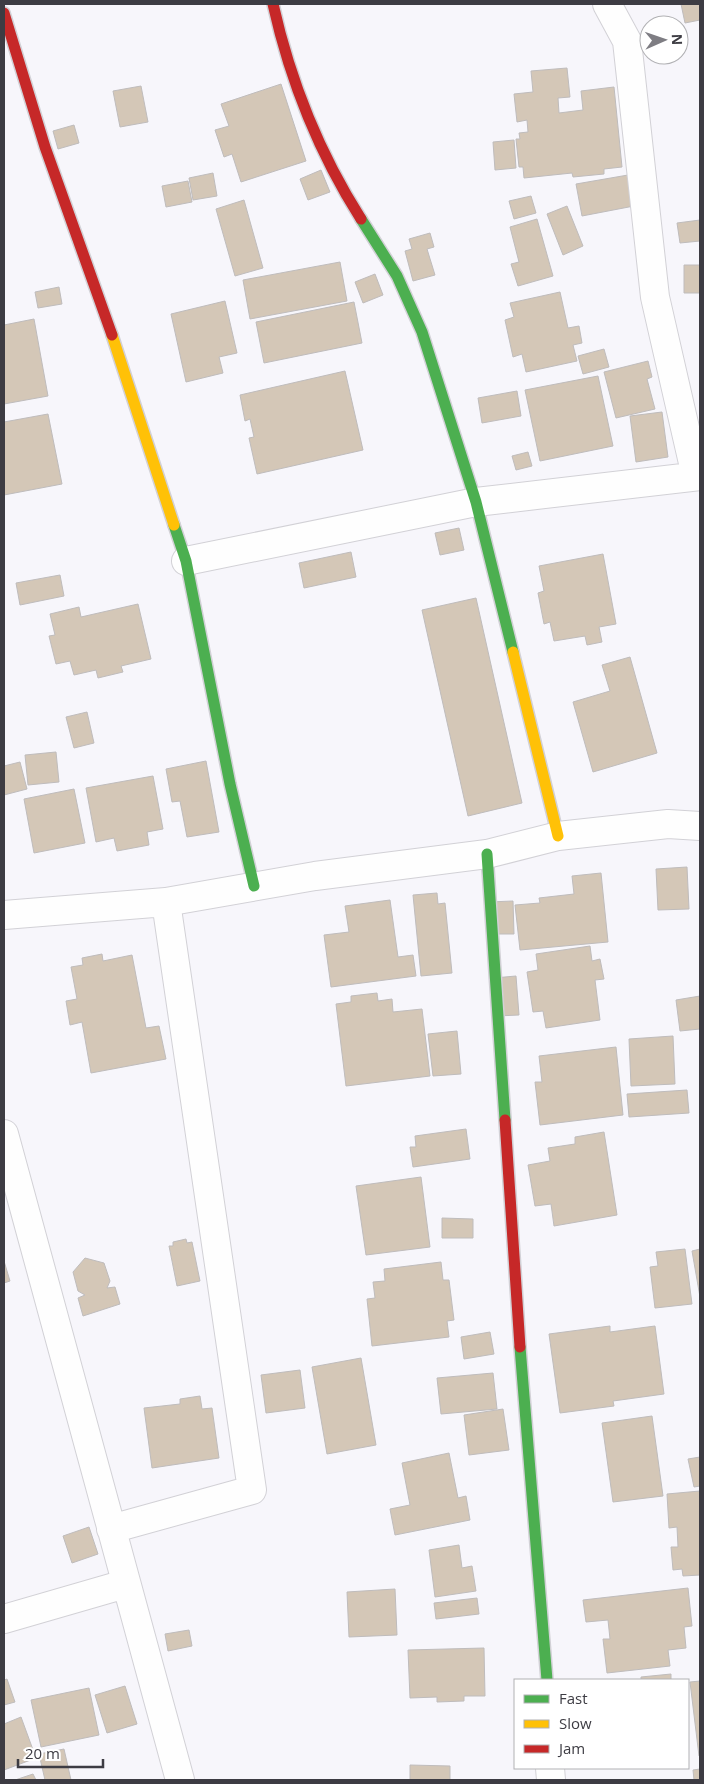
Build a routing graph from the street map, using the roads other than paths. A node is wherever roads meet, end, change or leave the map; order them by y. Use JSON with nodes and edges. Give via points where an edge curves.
{"nodes":[{"id":1,"x":273,"y":4,"type":"edge"},
{"id":2,"x":607,"y":4,"type":"edge"},
{"id":3,"x":4,"y":13,"type":"edge"},
{"id":4,"x":698,"y":476,"type":"edge"},
{"id":5,"x":476,"y":502,"type":"junction"},
{"id":6,"x":186,"y":561,"type":"junction"},
{"id":7,"x":700,"y":826,"type":"edge"},
{"id":8,"x":558,"y":836,"type":"junction"},
{"id":9,"x":487,"y":854,"type":"junction"},
{"id":10,"x":254,"y":886,"type":"junction"},
{"id":11,"x":166,"y":902,"type":"junction"},
{"id":12,"x":4,"y":915,"type":"edge"},
{"id":13,"x":4,"y":1134,"type":"edge"},
{"id":14,"x":111,"y":1529,"type":"junction"},
{"id":15,"x":125,"y":1584,"type":"junction"},
{"id":16,"x":4,"y":1619,"type":"edge"},
{"id":17,"x":547,"y":1679,"type":"edge"},
{"id":18,"x":180,"y":1780,"type":"edge"}],
"edges":[{"from":1,"to":5,"type":"street","via":[[283,49],[304,109],[346,196],[396,276],[422,332]]},
{"from":2,"to":4,"type":"street","via":[[628,41],[655,297]]},
{"from":3,"to":6,"type":"street","via":[[45,147],[111,333]]},
{"from":4,"to":5,"type":"street"},
{"from":5,"to":6,"type":"street"},
{"from":5,"to":8,"type":"street"},
{"from":6,"to":10,"type":"street","via":[[230,784]]},
{"from":7,"to":8,"type":"street","via":[[668,824]]},
{"from":8,"to":9,"type":"street"},
{"from":9,"to":10,"type":"street"},
{"from":9,"to":17,"type":"street","via":[[526,1438]]},
{"from":10,"to":11,"type":"street"},
{"from":11,"to":12,"type":"street"},
{"from":11,"to":14,"type":"street","via":[[252,1490]]},
{"from":13,"to":14,"type":"street"},
{"from":14,"to":15,"type":"street"},
{"from":15,"to":16,"type":"street"},
{"from":15,"to":18,"type":"street"}]}
